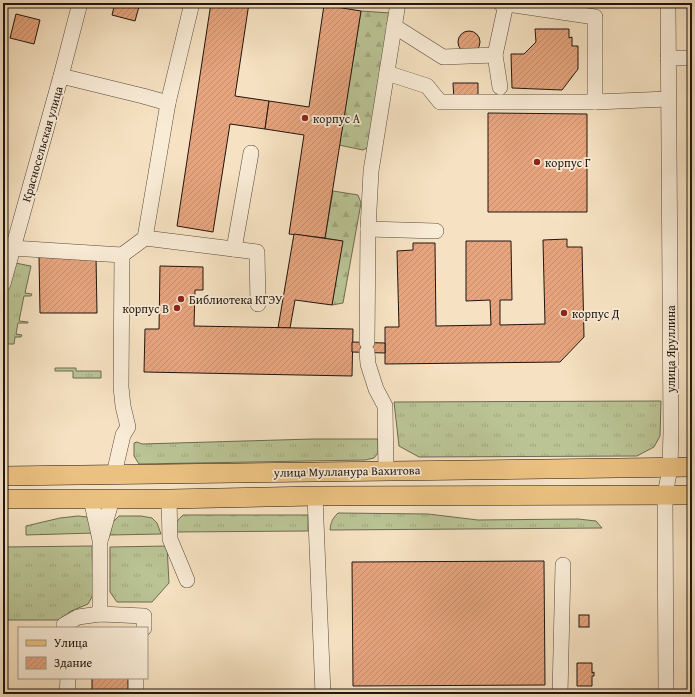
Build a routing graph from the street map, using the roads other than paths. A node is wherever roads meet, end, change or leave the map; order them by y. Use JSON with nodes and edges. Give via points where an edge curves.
{"nodes":[{"id":1,"x":80,"y":3,"type":"edge"},
{"id":2,"x":192,"y":3,"type":"edge"},
{"id":3,"x":398,"y":3,"type":"edge"},
{"id":4,"x":504,"y":3,"type":"edge"},
{"id":5,"x":668,"y":3,"type":"edge"},
{"id":6,"x":394,"y":26,"type":"junction"},
{"id":7,"x":495,"y":55,"type":"junction"},
{"id":8,"x":668,"y":58,"type":"junction"},
{"id":9,"x":692,"y":58,"type":"edge"},
{"id":10,"x":387,"y":73,"type":"junction"},
{"id":11,"x":61,"y":76,"type":"junction"},
{"id":12,"x":500,"y":86,"type":"dead end"},
{"id":13,"x":668,"y":99,"type":"junction"},
{"id":14,"x":595,"y":102,"type":"junction"},
{"id":15,"x":168,"y":103,"type":"junction"},
{"id":16,"x":251,"y":153,"type":"dead end"},
{"id":17,"x":368,"y":229,"type":"junction"},
{"id":18,"x":436,"y":231,"type":"dead end"},
{"id":19,"x":145,"y":238,"type":"junction"},
{"id":20,"x":12,"y":248,"type":"junction"},
{"id":21,"x":234,"y":249,"type":"junction"},
{"id":22,"x":122,"y":255,"type":"junction"},
{"id":23,"x":3,"y":284,"type":"edge"},
{"id":24,"x":258,"y":304,"type":"dead end"},
{"id":25,"x":692,"y":467,"type":"edge"},
{"id":26,"x":670,"y":468,"type":"junction"},
{"id":27,"x":386,"y":471,"type":"junction"},
{"id":28,"x":122,"y":474,"type":"junction"},
{"id":29,"x":3,"y":476,"type":"edge"},
{"id":30,"x":665,"y":495,"type":"junction"},
{"id":31,"x":692,"y":495,"type":"edge"},
{"id":32,"x":315,"y":496,"type":"junction"},
{"id":33,"x":92,"y":499,"type":"junction"},
{"id":34,"x":112,"y":499,"type":"junction"},
{"id":35,"x":169,"y":499,"type":"junction"},
{"id":36,"x":3,"y":500,"type":"edge"},
{"id":37,"x":100,"y":540,"type":"junction"},
{"id":38,"x":563,"y":565,"type":"dead end"},
{"id":39,"x":187,"y":580,"type":"dead end"},
{"id":40,"x":100,"y":614,"type":"junction"},
{"id":41,"x":65,"y":627,"type":"edge"},
{"id":42,"x":144,"y":627,"type":"edge"},
{"id":43,"x":68,"y":679,"type":"edge"},
{"id":44,"x":76,"y":679,"type":"edge"},
{"id":45,"x":136,"y":679,"type":"edge"},
{"id":46,"x":146,"y":679,"type":"edge"},
{"id":47,"x":67,"y":694,"type":"edge"},
{"id":48,"x":76,"y":694,"type":"edge"},
{"id":49,"x":136,"y":694,"type":"edge"},
{"id":50,"x":146,"y":694,"type":"edge"},
{"id":51,"x":323,"y":694,"type":"edge"},
{"id":52,"x":560,"y":694,"type":"edge"},
{"id":53,"x":666,"y":694,"type":"edge"}],
"edges":[{"from":1,"to":11,"type":"street","name":"Красносельская улица"},
{"from":2,"to":15,"type":"street"},
{"from":3,"to":6,"type":"street"},
{"from":4,"to":7,"type":"street"},
{"from":4,"to":14,"type":"street","via":[[595,17]]},
{"from":5,"to":8,"type":"street","name":"улица Яруллина"},
{"from":6,"to":7,"type":"street","via":[[443,58]]},
{"from":6,"to":10,"type":"street"},
{"from":7,"to":12,"type":"street"},
{"from":8,"to":9,"type":"street"},
{"from":8,"to":13,"type":"street","name":"улица Яруллина"},
{"from":10,"to":14,"type":"street","via":[[427,86],[440,102]]},
{"from":10,"to":17,"type":"street","via":[[371,171]]},
{"from":11,"to":15,"type":"street"},
{"from":11,"to":20,"type":"street","name":"Красносельская улица"},
{"from":13,"to":14,"type":"street"},
{"from":13,"to":26,"type":"street","name":"улица Яруллина"},
{"from":15,"to":19,"type":"street"},
{"from":16,"to":21,"type":"street"},
{"from":17,"to":18,"type":"street"},
{"from":17,"to":27,"type":"street","via":[[368,364],[385,406]]},
{"from":19,"to":21,"type":"street"},
{"from":19,"to":22,"type":"street"},
{"from":20,"to":22,"type":"street"},
{"from":20,"to":23,"type":"street","name":"Красносельская улица"},
{"from":21,"to":24,"type":"street","via":[[257,252]]},
{"from":22,"to":28,"type":"street","via":[[121,387],[128,427],[123,435]]},
{"from":25,"to":26,"type":"main road","name":"улица Мулланура Вахитова"},
{"from":26,"to":27,"type":"main road","name":"улица Мулланура Вахитова"},
{"from":26,"to":30,"type":"street","name":"улица Яруллина"},
{"from":27,"to":28,"type":"main road","name":"улица Мулланура Вахитова"},
{"from":28,"to":29,"type":"main road","name":"улица Мулланура Вахитова"},
{"from":30,"to":31,"type":"main road","name":"улица Мулланура Вахитова"},
{"from":30,"to":32,"type":"main road","name":"улица Мулланура Вахитова"},
{"from":30,"to":53,"type":"street","name":"улица Яруллина"},
{"from":32,"to":35,"type":"main road","name":"улица Мулланура Вахитова"},
{"from":32,"to":51,"type":"street"},
{"from":33,"to":34,"type":"main road","name":"улица Мулланура Вахитова"},
{"from":33,"to":36,"type":"main road","name":"улица Мулланура Вахитова"},
{"from":33,"to":37,"type":"street"},
{"from":34,"to":35,"type":"main road","name":"улица Мулланура Вахитова"},
{"from":34,"to":37,"type":"street"},
{"from":35,"to":39,"type":"street","via":[[170,539]]},
{"from":37,"to":40,"type":"street"},
{"from":38,"to":52,"type":"street"},
{"from":40,"to":41,"type":"street","via":[[78,617],[64,625]]},
{"from":40,"to":42,"type":"street","via":[[144,616]]},
{"from":43,"to":47,"type":"street"},
{"from":44,"to":48,"type":"street"},
{"from":45,"to":49,"type":"street"},
{"from":46,"to":50,"type":"street"}]}
